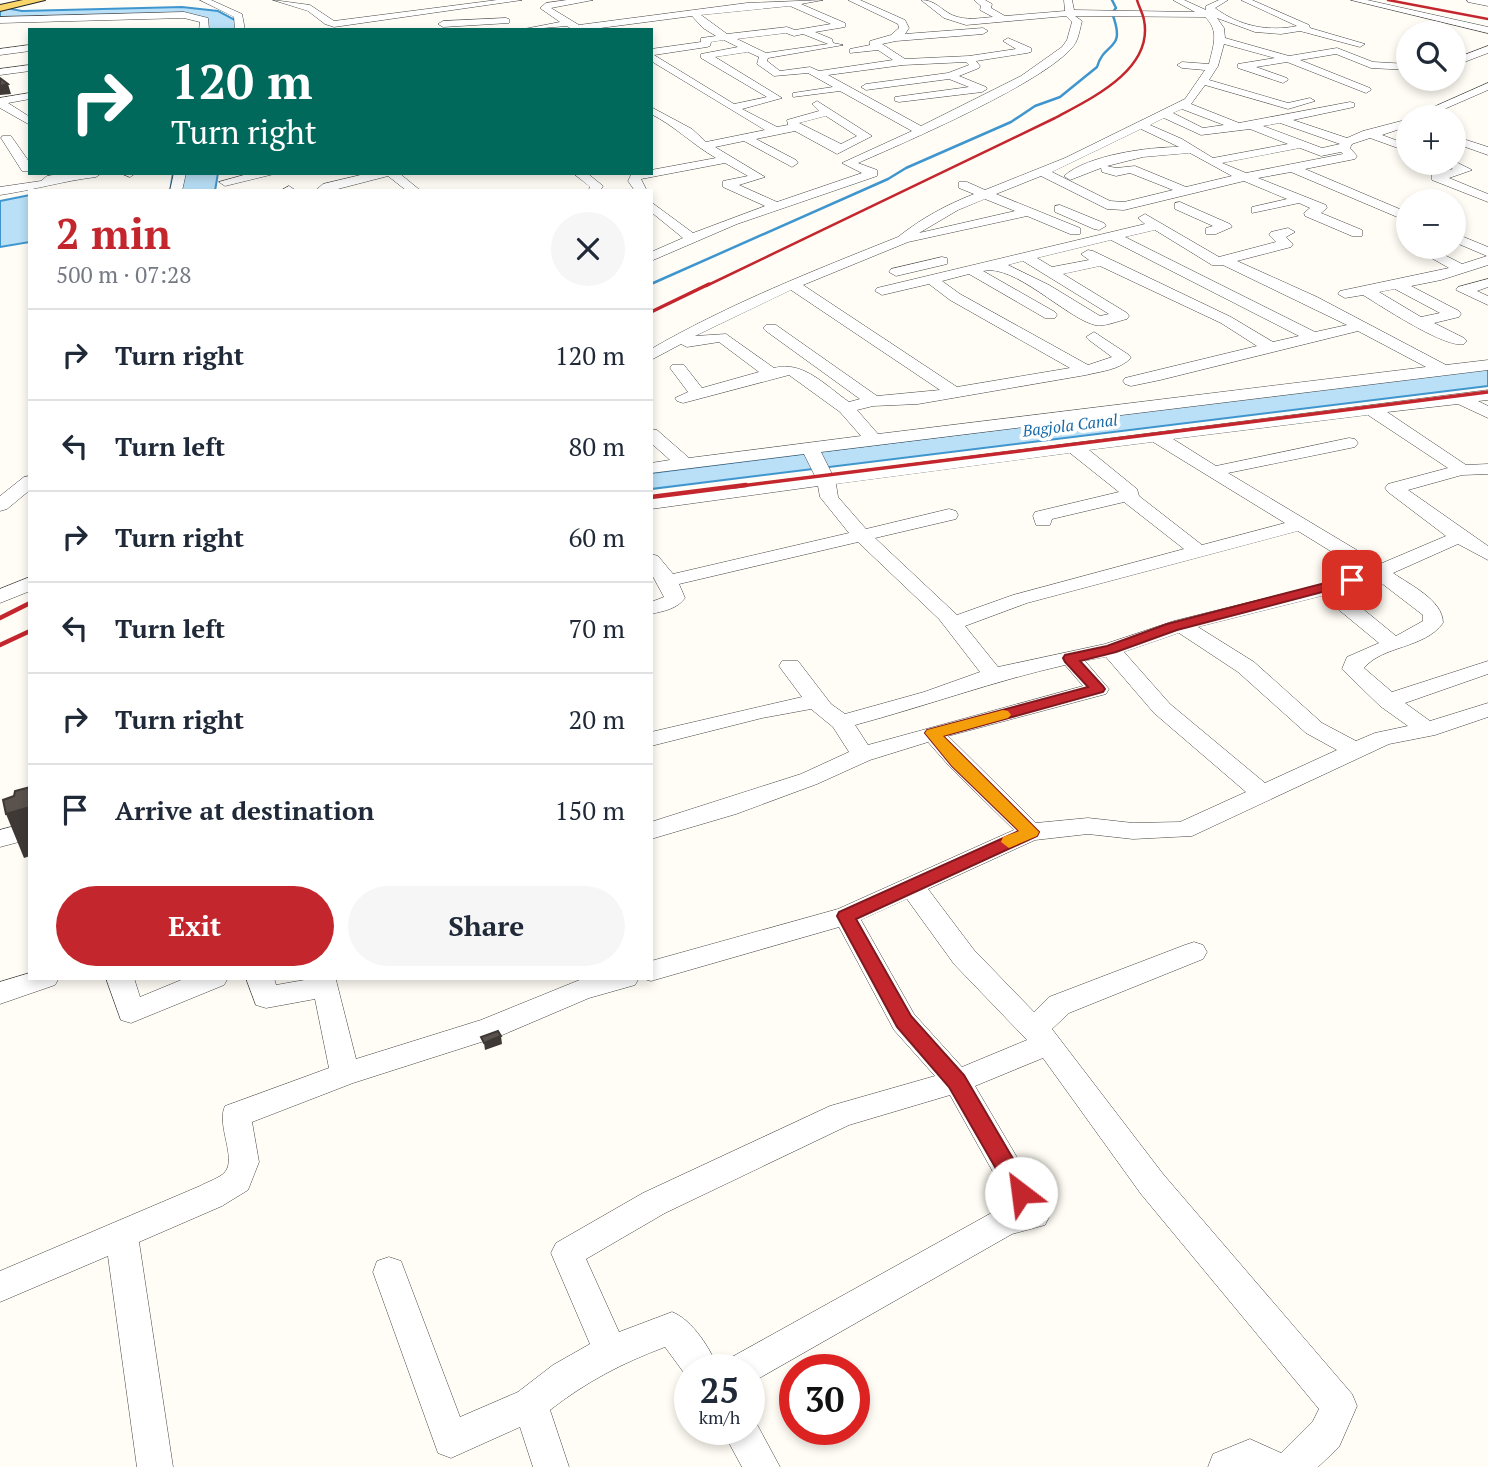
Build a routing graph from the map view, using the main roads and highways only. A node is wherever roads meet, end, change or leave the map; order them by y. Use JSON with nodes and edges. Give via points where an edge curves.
{"nodes":[{"id":1,"x":36,"y":0,"type":"edge"},
{"id":2,"x":7,"y":6,"type":"edge"}],
"edges":[{"from":1,"to":2,"type":"main road"}]}
